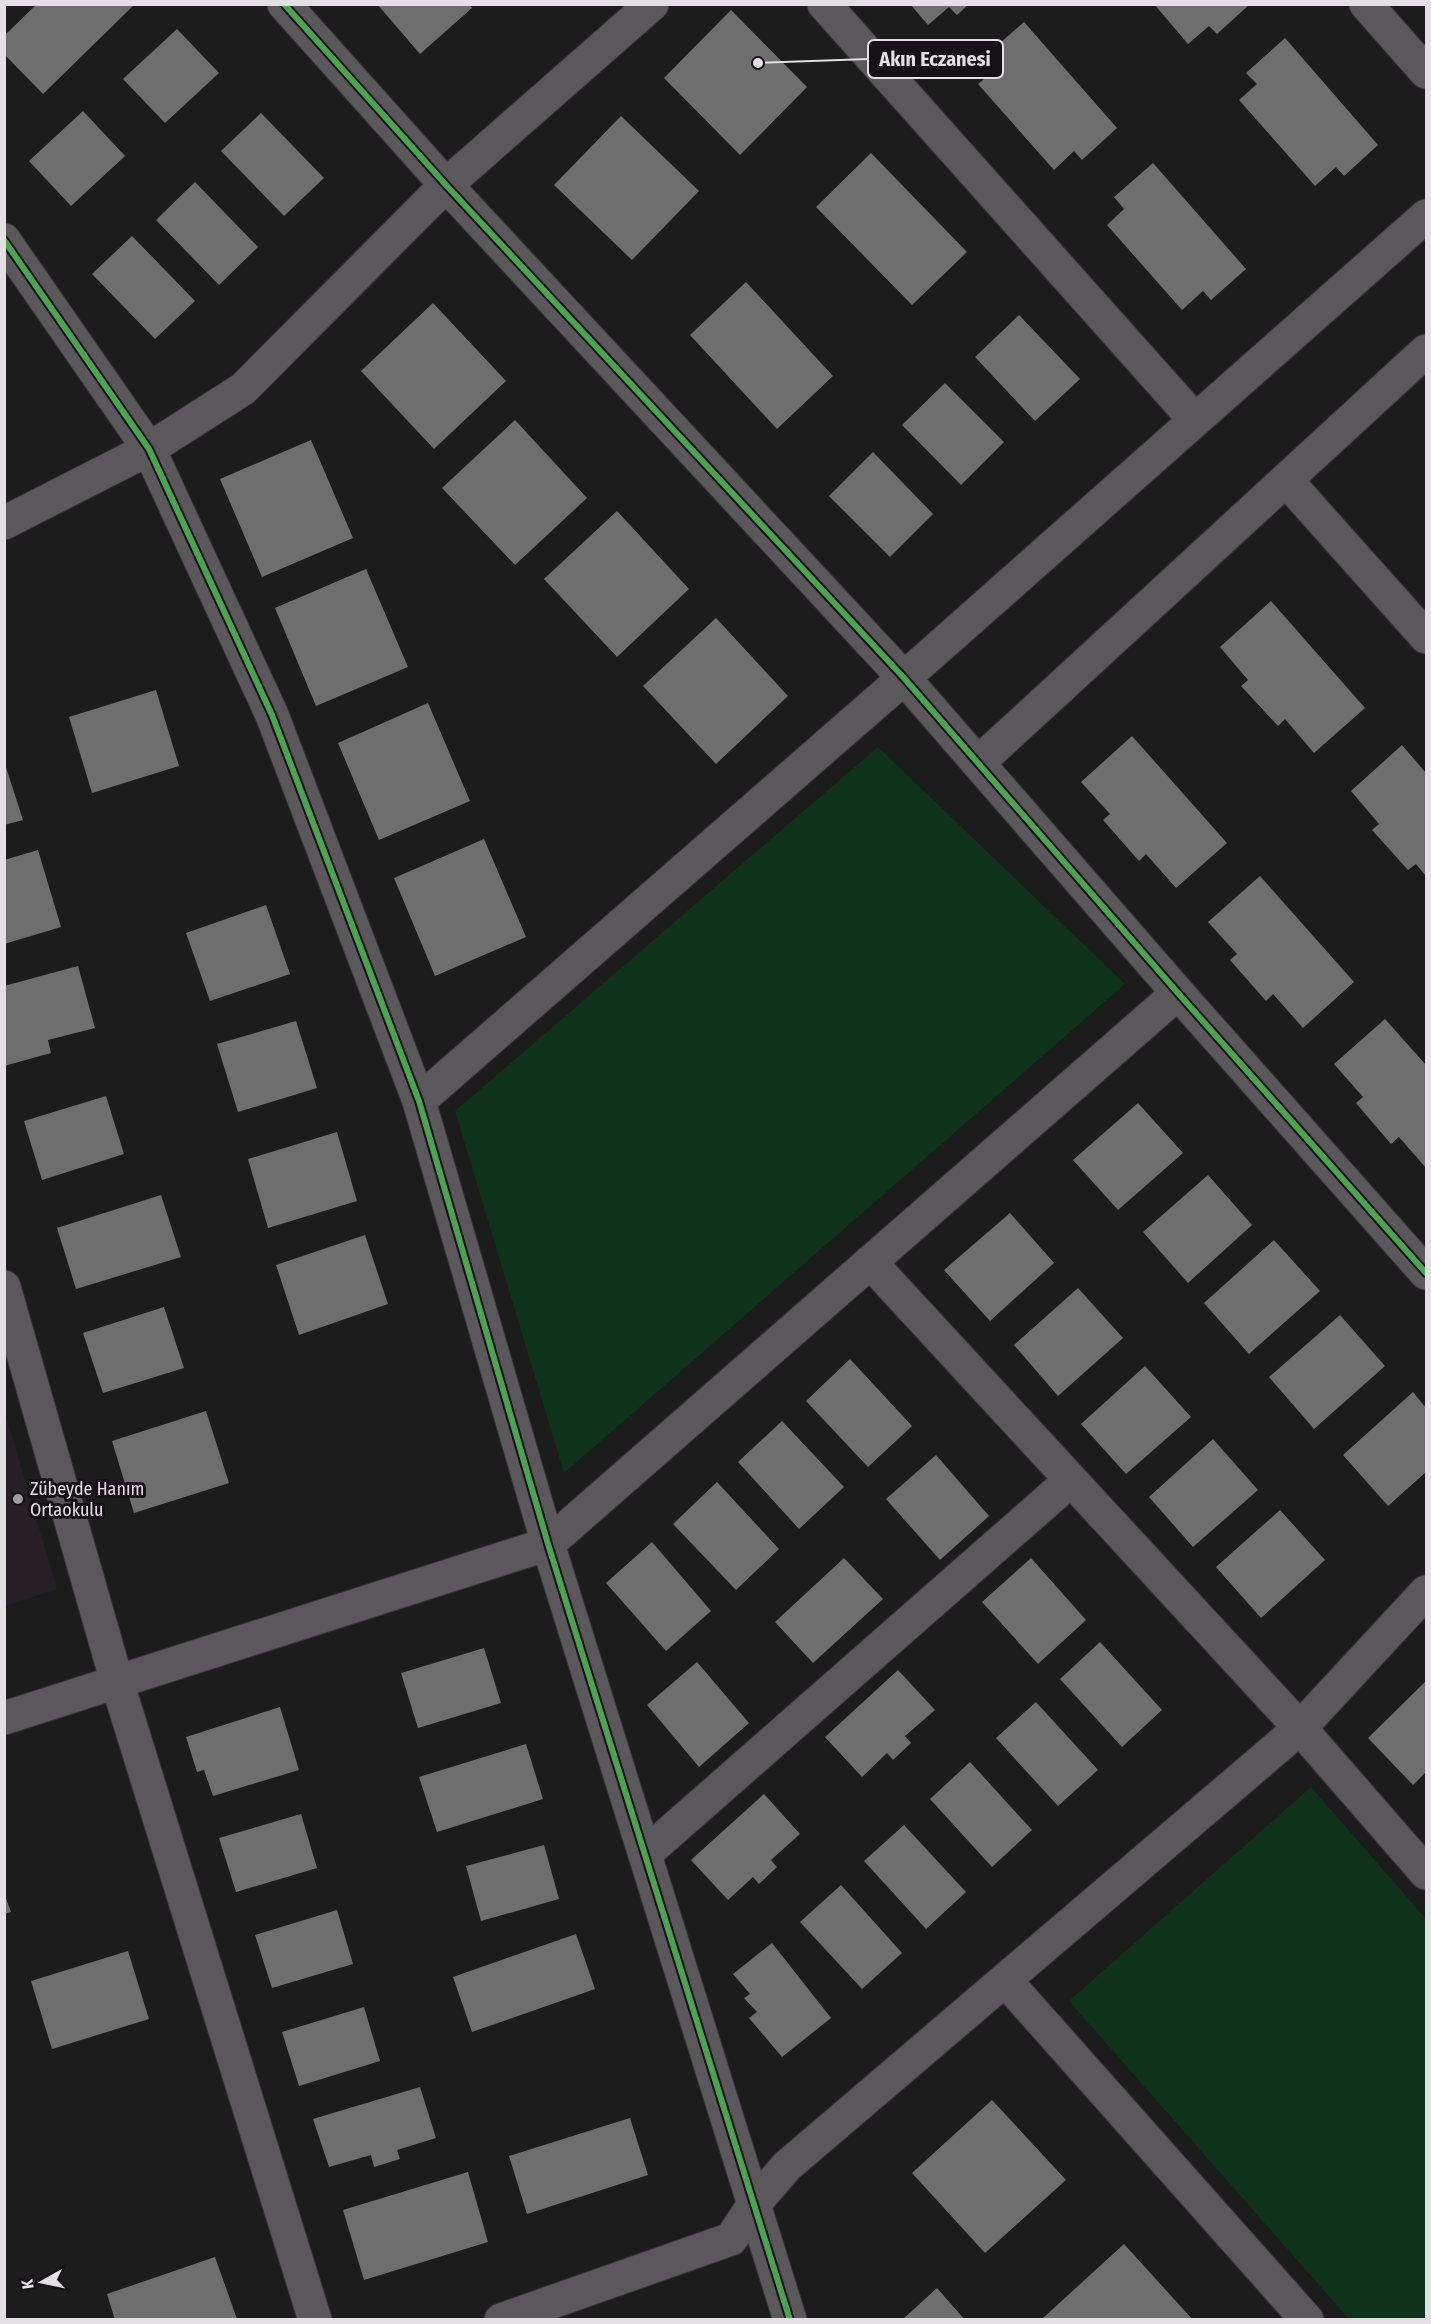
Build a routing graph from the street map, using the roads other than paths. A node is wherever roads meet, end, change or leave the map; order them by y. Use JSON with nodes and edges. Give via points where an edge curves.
{"nodes":[{"id":1,"x":285,"y":4,"type":"edge"},
{"id":2,"x":652,"y":4,"type":"edge"},
{"id":3,"x":824,"y":4,"type":"edge"},
{"id":4,"x":1366,"y":4,"type":"edge"},
{"id":5,"x":1426,"y":72,"type":"edge"},
{"id":6,"x":446,"y":185,"type":"junction"},
{"id":7,"x":1426,"y":216,"type":"edge"},
{"id":8,"x":4,"y":240,"type":"edge"},
{"id":9,"x":1426,"y":351,"type":"edge"},
{"id":10,"x":1195,"y":420,"type":"junction"},
{"id":11,"x":149,"y":449,"type":"junction"},
{"id":12,"x":1286,"y":480,"type":"junction"},
{"id":13,"x":4,"y":524,"type":"edge"},
{"id":14,"x":1426,"y":637,"type":"edge"},
{"id":15,"x":904,"y":678,"type":"junction"},
{"id":16,"x":978,"y":763,"type":"junction"},
{"id":17,"x":1178,"y":993,"type":"junction"},
{"id":18,"x":419,"y":1101,"type":"junction"},
{"id":19,"x":870,"y":1262,"type":"junction"},
{"id":20,"x":1426,"y":1273,"type":"edge"},
{"id":21,"x":4,"y":1287,"type":"edge"},
{"id":22,"x":1071,"y":1480,"type":"junction"},
{"id":23,"x":548,"y":1544,"type":"junction"},
{"id":24,"x":1426,"y":1592,"type":"edge"},
{"id":25,"x":117,"y":1682,"type":"junction"},
{"id":26,"x":4,"y":1718,"type":"edge"},
{"id":27,"x":1300,"y":1728,"type":"junction"},
{"id":28,"x":645,"y":1854,"type":"junction"},
{"id":29,"x":1426,"y":1873,"type":"edge"},
{"id":30,"x":1005,"y":1980,"type":"junction"},
{"id":31,"x":755,"y":2204,"type":"junction"},
{"id":32,"x":315,"y":2319,"type":"edge"},
{"id":33,"x":501,"y":2319,"type":"edge"},
{"id":34,"x":790,"y":2319,"type":"edge"},
{"id":35,"x":1308,"y":2319,"type":"edge"}],
"edges":[{"from":1,"to":6,"type":"street"},
{"from":2,"to":6,"type":"street"},
{"from":3,"to":10,"type":"street"},
{"from":4,"to":5,"type":"street"},
{"from":6,"to":11,"type":"street","via":[[243,389]]},
{"from":6,"to":15,"type":"street"},
{"from":7,"to":10,"type":"street"},
{"from":8,"to":11,"type":"street"},
{"from":9,"to":12,"type":"street"},
{"from":10,"to":15,"type":"street"},
{"from":11,"to":13,"type":"street"},
{"from":11,"to":18,"type":"street","via":[[272,715]]},
{"from":12,"to":14,"type":"street"},
{"from":12,"to":16,"type":"street"},
{"from":15,"to":16,"type":"street"},
{"from":15,"to":18,"type":"street"},
{"from":16,"to":17,"type":"street"},
{"from":17,"to":19,"type":"street"},
{"from":17,"to":20,"type":"street"},
{"from":18,"to":23,"type":"street"},
{"from":19,"to":22,"type":"street"},
{"from":19,"to":23,"type":"street"},
{"from":21,"to":25,"type":"street"},
{"from":22,"to":27,"type":"street"},
{"from":22,"to":28,"type":"street"},
{"from":23,"to":25,"type":"street"},
{"from":23,"to":28,"type":"street"},
{"from":24,"to":27,"type":"street"},
{"from":25,"to":26,"type":"street"},
{"from":25,"to":32,"type":"street"},
{"from":27,"to":29,"type":"street"},
{"from":27,"to":30,"type":"street"},
{"from":28,"to":31,"type":"street"},
{"from":30,"to":31,"type":"street","via":[[787,2166]]},
{"from":30,"to":35,"type":"street"},
{"from":31,"to":33,"type":"street","via":[[731,2239]]},
{"from":31,"to":34,"type":"street"}]}
